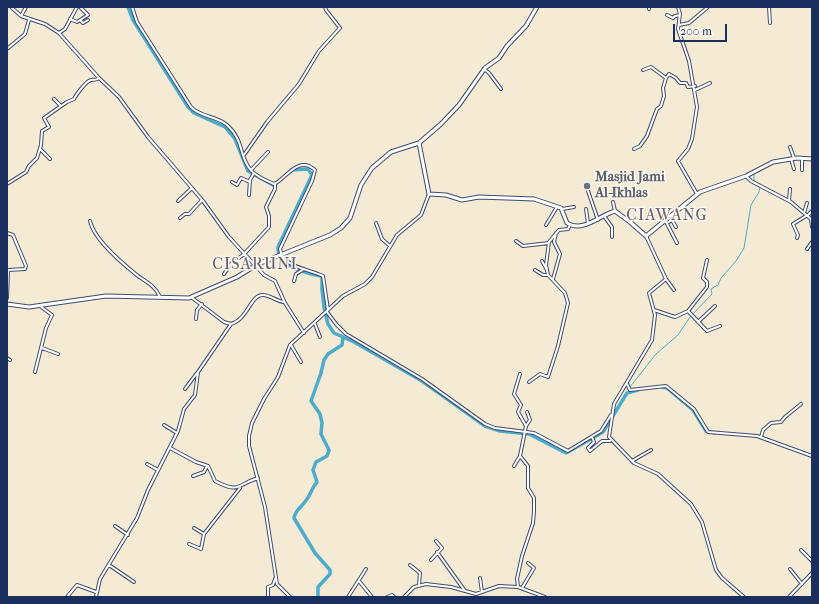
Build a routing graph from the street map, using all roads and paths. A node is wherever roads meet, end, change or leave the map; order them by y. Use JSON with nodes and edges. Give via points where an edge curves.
{"nodes":[{"id":1,"x":11,"y":7,"type":"edge"},
{"id":2,"x":26,"y":7,"type":"edge"},
{"id":3,"x":79,"y":7,"type":"edge"},
{"id":4,"x":132,"y":7,"type":"edge"},
{"id":5,"x":325,"y":7,"type":"edge"},
{"id":6,"x":537,"y":7,"type":"edge"},
{"id":7,"x":678,"y":7,"type":"edge"},
{"id":8,"x":708,"y":7,"type":"edge"},
{"id":9,"x":769,"y":7,"type":"edge"},
{"id":10,"x":667,"y":15,"type":"dead end"},
{"id":11,"x":680,"y":15,"type":"junction"},
{"id":12,"x":21,"y":16,"type":"junction"},
{"id":13,"x":70,"y":19,"type":"junction"},
{"id":14,"x":29,"y":20,"type":"junction"},
{"id":15,"x":88,"y":20,"type":"dead end"},
{"id":16,"x":80,"y":21,"type":"junction"},
{"id":17,"x":770,"y":23,"type":"dead end"},
{"id":18,"x":679,"y":25,"type":"junction"},
{"id":19,"x":59,"y":34,"type":"junction"},
{"id":20,"x":7,"y":48,"type":"edge"},
{"id":21,"x":484,"y":69,"type":"junction"},
{"id":22,"x":643,"y":70,"type":"dead end"},
{"id":23,"x":99,"y":78,"type":"junction"},
{"id":24,"x":666,"y":78,"type":"junction"},
{"id":25,"x":710,"y":83,"type":"dead end"},
{"id":26,"x":694,"y":86,"type":"junction"},
{"id":27,"x":501,"y":89,"type":"dead end"},
{"id":28,"x":695,"y":90,"type":"junction"},
{"id":29,"x":54,"y":99,"type":"dead end"},
{"id":30,"x":61,"y":106,"type":"junction"},
{"id":31,"x":418,"y":143,"type":"junction"},
{"id":32,"x":790,"y":148,"type":"dead end"},
{"id":33,"x":40,"y":149,"type":"junction"},
{"id":34,"x":634,"y":149,"type":"dead end"},
{"id":35,"x":268,"y":152,"type":"dead end"},
{"id":36,"x":244,"y":155,"type":"junction"},
{"id":37,"x":802,"y":158,"type":"junction"},
{"id":38,"x":50,"y":159,"type":"dead end"},
{"id":39,"x":792,"y":159,"type":"junction"},
{"id":40,"x":812,"y":159,"type":"edge"},
{"id":41,"x":794,"y":169,"type":"dead end"},
{"id":42,"x":251,"y":170,"type":"junction"},
{"id":43,"x":802,"y":170,"type":"dead end"},
{"id":44,"x":253,"y":174,"type":"junction"},
{"id":45,"x":746,"y":176,"type":"junction"},
{"id":46,"x":232,"y":182,"type":"dead end"},
{"id":47,"x":250,"y":182,"type":"junction"},
{"id":48,"x":7,"y":184,"type":"edge"},
{"id":49,"x":276,"y":185,"type":"junction"},
{"id":50,"x":192,"y":188,"type":"junction"},
{"id":51,"x":790,"y":189,"type":"dead end"},
{"id":52,"x":588,"y":191,"type":"dead end"},
{"id":53,"x":429,"y":194,"type":"junction"},
{"id":54,"x":697,"y":194,"type":"junction"},
{"id":55,"x":249,"y":195,"type":"dead end"},
{"id":56,"x":202,"y":200,"type":"junction"},
{"id":57,"x":178,"y":201,"type":"dead end"},
{"id":58,"x":789,"y":201,"type":"junction"},
{"id":59,"x":613,"y":202,"type":"dead end"},
{"id":60,"x":807,"y":203,"type":"dead end"},
{"id":61,"x":574,"y":206,"type":"dead end"},
{"id":62,"x":557,"y":207,"type":"junction"},
{"id":63,"x":562,"y":209,"type":"junction"},
{"id":64,"x":586,"y":209,"type":"dead end"},
{"id":65,"x":615,"y":211,"type":"junction"},
{"id":66,"x":812,"y":211,"type":"edge"},
{"id":67,"x":806,"y":215,"type":"junction"},
{"id":68,"x":604,"y":216,"type":"junction"},
{"id":69,"x":180,"y":218,"type":"dead end"},
{"id":70,"x":598,"y":220,"type":"junction"},
{"id":71,"x":90,"y":221,"type":"dead end"},
{"id":72,"x":666,"y":222,"type":"junction"},
{"id":73,"x":376,"y":223,"type":"dead end"},
{"id":74,"x":588,"y":223,"type":"junction"},
{"id":75,"x":546,"y":224,"type":"dead end"},
{"id":76,"x":570,"y":225,"type":"junction"},
{"id":77,"x":676,"y":227,"type":"dead end"},
{"id":78,"x":812,"y":227,"type":"edge"},
{"id":79,"x":556,"y":233,"type":"junction"},
{"id":80,"x":7,"y":234,"type":"edge"},
{"id":81,"x":646,"y":236,"type":"junction"},
{"id":82,"x":612,"y":237,"type":"dead end"},
{"id":83,"x":796,"y":238,"type":"dead end"},
{"id":84,"x":516,"y":241,"type":"dead end"},
{"id":85,"x":812,"y":242,"type":"edge"},
{"id":86,"x":549,"y":243,"type":"junction"},
{"id":87,"x":677,"y":243,"type":"dead end"},
{"id":88,"x":390,"y":246,"type":"junction"},
{"id":89,"x":806,"y":249,"type":"dead end"},
{"id":90,"x":244,"y":254,"type":"junction"},
{"id":91,"x":280,"y":256,"type":"junction"},
{"id":92,"x":708,"y":260,"type":"dead end"},
{"id":93,"x":542,"y":261,"type":"dead end"},
{"id":94,"x":255,"y":266,"type":"junction"},
{"id":95,"x":534,"y":270,"type":"dead end"},
{"id":96,"x":303,"y":271,"type":"junction"},
{"id":97,"x":547,"y":271,"type":"junction"},
{"id":98,"x":224,"y":274,"type":"dead end"},
{"id":99,"x":548,"y":275,"type":"junction"},
{"id":100,"x":553,"y":279,"type":"junction"},
{"id":101,"x":666,"y":279,"type":"junction"},
{"id":102,"x":294,"y":281,"type":"dead end"},
{"id":103,"x":674,"y":290,"type":"dead end"},
{"id":104,"x":160,"y":297,"type":"junction"},
{"id":105,"x":191,"y":297,"type":"junction"},
{"id":106,"x":7,"y":298,"type":"edge"},
{"id":107,"x":284,"y":302,"type":"junction"},
{"id":108,"x":7,"y":304,"type":"edge"},
{"id":109,"x":202,"y":304,"type":"junction"},
{"id":110,"x":40,"y":306,"type":"junction"},
{"id":111,"x":715,"y":306,"type":"dead end"},
{"id":112,"x":654,"y":310,"type":"junction"},
{"id":113,"x":688,"y":310,"type":"junction"},
{"id":114,"x":327,"y":312,"type":"junction"},
{"id":115,"x":196,"y":319,"type":"dead end"},
{"id":116,"x":698,"y":322,"type":"junction"},
{"id":117,"x":231,"y":324,"type":"junction"},
{"id":118,"x":315,"y":324,"type":"junction"},
{"id":119,"x":720,"y":326,"type":"dead end"},
{"id":120,"x":304,"y":333,"type":"junction"},
{"id":121,"x":320,"y":337,"type":"dead end"},
{"id":122,"x":291,"y":345,"type":"junction"},
{"id":123,"x":42,"y":348,"type":"junction"},
{"id":124,"x":58,"y":354,"type":"dead end"},
{"id":125,"x":7,"y":358,"type":"edge"},
{"id":126,"x":10,"y":360,"type":"dead end"},
{"id":127,"x":301,"y":362,"type":"dead end"},
{"id":128,"x":35,"y":372,"type":"dead end"},
{"id":129,"x":198,"y":372,"type":"junction"},
{"id":130,"x":520,"y":374,"type":"dead end"},
{"id":131,"x":529,"y":382,"type":"dead end"},
{"id":132,"x":627,"y":384,"type":"junction"},
{"id":133,"x":185,"y":390,"type":"dead end"},
{"id":134,"x":801,"y":404,"type":"dead end"},
{"id":135,"x":527,"y":412,"type":"dead end"},
{"id":136,"x":612,"y":415,"type":"junction"},
{"id":137,"x":164,"y":426,"type":"dead end"},
{"id":138,"x":526,"y":426,"type":"junction"},
{"id":139,"x":177,"y":433,"type":"junction"},
{"id":140,"x":525,"y":433,"type":"junction"},
{"id":141,"x":761,"y":437,"type":"junction"},
{"id":142,"x":593,"y":438,"type":"junction"},
{"id":143,"x":611,"y":441,"type":"junction"},
{"id":144,"x":170,"y":448,"type":"junction"},
{"id":145,"x":651,"y":450,"type":"dead end"},
{"id":146,"x":520,"y":456,"type":"junction"},
{"id":147,"x":812,"y":456,"type":"edge"},
{"id":148,"x":632,"y":461,"type":"junction"},
{"id":149,"x":147,"y":464,"type":"dead end"},
{"id":150,"x":207,"y":466,"type":"junction"},
{"id":151,"x":514,"y":466,"type":"dead end"},
{"id":152,"x":158,"y":470,"type":"junction"},
{"id":153,"x":193,"y":476,"type":"dead end"},
{"id":154,"x":258,"y":478,"type":"junction"},
{"id":155,"x":240,"y":488,"type":"junction"},
{"id":156,"x":115,"y":526,"type":"dead end"},
{"id":157,"x":194,"y":528,"type":"dead end"},
{"id":158,"x":204,"y":534,"type":"junction"},
{"id":159,"x":128,"y":535,"type":"junction"},
{"id":160,"x":436,"y":541,"type":"dead end"},
{"id":161,"x":189,"y":544,"type":"dead end"},
{"id":162,"x":801,"y":550,"type":"dead end"},
{"id":163,"x":437,"y":552,"type":"junction"},
{"id":164,"x":431,"y":560,"type":"dead end"},
{"id":165,"x":812,"y":561,"type":"edge"},
{"id":166,"x":528,"y":564,"type":"dead end"},
{"id":167,"x":109,"y":565,"type":"junction"},
{"id":168,"x":410,"y":565,"type":"dead end"},
{"id":169,"x":790,"y":568,"type":"dead end"},
{"id":170,"x":366,"y":569,"type":"dead end"},
{"id":171,"x":812,"y":573,"type":"edge"},
{"id":172,"x":276,"y":577,"type":"junction"},
{"id":173,"x":480,"y":578,"type":"dead end"},
{"id":174,"x":359,"y":581,"type":"junction"},
{"id":175,"x":134,"y":582,"type":"dead end"},
{"id":176,"x":802,"y":584,"type":"junction"},
{"id":177,"x":419,"y":585,"type":"junction"},
{"id":178,"x":518,"y":587,"type":"junction"},
{"id":179,"x":522,"y":588,"type":"junction"},
{"id":180,"x":96,"y":592,"type":"junction"},
{"id":181,"x":466,"y":592,"type":"junction"},
{"id":182,"x":482,"y":592,"type":"junction"},
{"id":183,"x":67,"y":597,"type":"edge"},
{"id":184,"x":96,"y":597,"type":"edge"},
{"id":185,"x":268,"y":597,"type":"edge"},
{"id":186,"x":290,"y":597,"type":"edge"},
{"id":187,"x":348,"y":597,"type":"edge"},
{"id":188,"x":372,"y":597,"type":"edge"},
{"id":189,"x":387,"y":597,"type":"edge"},
{"id":190,"x":394,"y":597,"type":"edge"},
{"id":191,"x":404,"y":597,"type":"edge"},
{"id":192,"x":545,"y":597,"type":"edge"},
{"id":193,"x":744,"y":597,"type":"edge"},
{"id":194,"x":789,"y":597,"type":"edge"}],
"edges":[{"from":1,"to":12,"type":"street"},
{"from":2,"to":12,"type":"street"},
{"from":3,"to":13,"type":"street"},
{"from":3,"to":16,"type":"street","via":[[88,15]]},
{"from":4,"to":36,"type":"street","via":[[137,22],[191,107],[227,125],[237,137]]},
{"from":5,"to":36,"type":"street","via":[[340,28],[319,51],[299,84],[267,122]]},
{"from":6,"to":21,"type":"main road","via":[[526,26],[500,57]]},
{"from":7,"to":11,"type":"street"},
{"from":8,"to":18,"type":"street","via":[[689,24]]},
{"from":9,"to":17,"type":"street"},
{"from":10,"to":11,"type":"street","via":[[673,18]]},
{"from":11,"to":18,"type":"street"},
{"from":12,"to":14,"type":"street"},
{"from":13,"to":16,"type":"street"},
{"from":13,"to":19,"type":"street"},
{"from":14,"to":19,"type":"street","via":[[45,24]]},
{"from":14,"to":20,"type":"street","via":[[25,34]]},
{"from":15,"to":16,"type":"street","via":[[83,23]]},
{"from":18,"to":26,"type":"street"},
{"from":19,"to":23,"type":"street"},
{"from":21,"to":27,"type":"street"},
{"from":21,"to":31,"type":"main road","via":[[447,118]]},
{"from":22,"to":24,"type":"street","via":[[651,67]]},
{"from":23,"to":30,"type":"street","via":[[88,82],[74,99]]},
{"from":23,"to":50,"type":"street","via":[[119,96],[148,136]]},
{"from":24,"to":26,"type":"street","via":[[669,74],[688,87]]},
{"from":24,"to":34,"type":"street","via":[[661,106],[657,109],[641,146]]},
{"from":25,"to":28,"type":"street"},
{"from":26,"to":28,"type":"street"},
{"from":28,"to":54,"type":"street","via":[[697,111],[693,135],[689,147],[678,161]]},
{"from":29,"to":30,"type":"street"},
{"from":30,"to":33,"type":"street","via":[[44,118],[49,127],[41,132]]},
{"from":31,"to":53,"type":"main road"},
{"from":31,"to":91,"type":"main road","via":[[391,152],[374,166],[361,185],[350,218],[341,228]]},
{"from":32,"to":39,"type":"street"},
{"from":33,"to":38,"type":"street"},
{"from":33,"to":48,"type":"street","via":[[37,158],[26,172]]},
{"from":35,"to":42,"type":"street"},
{"from":36,"to":42,"type":"street"},
{"from":37,"to":39,"type":"main road"},
{"from":37,"to":40,"type":"main road"},
{"from":37,"to":43,"type":"street"},
{"from":39,"to":41,"type":"street"},
{"from":39,"to":45,"type":"main road","via":[[772,163]]},
{"from":42,"to":44,"type":"street"},
{"from":44,"to":47,"type":"street"},
{"from":44,"to":49,"type":"street"},
{"from":45,"to":54,"type":"main road"},
{"from":45,"to":58,"type":"street"},
{"from":46,"to":47,"type":"street","via":[[236,185],[242,178]]},
{"from":47,"to":55,"type":"street"},
{"from":49,"to":90,"type":"street","via":[[266,207],[270,216],[269,227]]},
{"from":49,"to":91,"type":"street","via":[[287,172],[297,167],[309,166],[316,172],[281,246]]},
{"from":50,"to":56,"type":"street"},
{"from":50,"to":57,"type":"street"},
{"from":51,"to":58,"type":"street"},
{"from":52,"to":70,"type":"street"},
{"from":53,"to":62,"type":"main road","via":[[446,194],[462,200],[479,197],[534,199]]},
{"from":53,"to":88,"type":"street","via":[[421,215],[401,231]]},
{"from":54,"to":72,"type":"main road"},
{"from":56,"to":69,"type":"street","via":[[189,214],[184,214]]},
{"from":56,"to":90,"type":"street"},
{"from":58,"to":67,"type":"street"},
{"from":59,"to":65,"type":"street"},
{"from":60,"to":67,"type":"street"},
{"from":61,"to":63,"type":"street"},
{"from":62,"to":63,"type":"main road"},
{"from":62,"to":75,"type":"street"},
{"from":63,"to":76,"type":"main road","via":[[566,222]]},
{"from":64,"to":74,"type":"street"},
{"from":65,"to":68,"type":"main road"},
{"from":65,"to":81,"type":"main road"},
{"from":66,"to":67,"type":"street"},
{"from":67,"to":78,"type":"street","via":[[811,219]]},
{"from":67,"to":83,"type":"street","via":[[793,224],[798,235]]},
{"from":68,"to":70,"type":"main road"},
{"from":68,"to":82,"type":"street","via":[[612,226]]},
{"from":70,"to":74,"type":"main road"},
{"from":71,"to":104,"type":"street","via":[[98,238],[132,271],[154,287]]},
{"from":72,"to":77,"type":"street","via":[[672,220]]},
{"from":72,"to":81,"type":"main road"},
{"from":72,"to":87,"type":"street"},
{"from":73,"to":88,"type":"street","via":[[382,239]]},
{"from":74,"to":76,"type":"main road"},
{"from":76,"to":79,"type":"street","via":[[568,229]]},
{"from":79,"to":86,"type":"street"},
{"from":79,"to":100,"type":"street","via":[[554,242],[560,254]]},
{"from":80,"to":106,"type":"street","via":[[13,236],[26,266],[25,269],[8,270]]},
{"from":81,"to":101,"type":"street"},
{"from":84,"to":86,"type":"street","via":[[523,246]]},
{"from":85,"to":89,"type":"street"},
{"from":86,"to":97,"type":"street"},
{"from":88,"to":114,"type":"street","via":[[372,278],[343,296]]},
{"from":90,"to":94,"type":"street"},
{"from":90,"to":98,"type":"street","via":[[231,264]]},
{"from":91,"to":94,"type":"main road"},
{"from":91,"to":96,"type":"street"},
{"from":92,"to":113,"type":"street","via":[[703,278],[707,282],[707,287]]},
{"from":93,"to":97,"type":"street"},
{"from":94,"to":105,"type":"main road"},
{"from":94,"to":107,"type":"street","via":[[275,281]]},
{"from":95,"to":99,"type":"street","via":[[543,276]]},
{"from":96,"to":102,"type":"street","via":[[296,274]]},
{"from":96,"to":114,"type":"street","via":[[324,276]]},
{"from":97,"to":99,"type":"street"},
{"from":99,"to":100,"type":"street"},
{"from":100,"to":131,"type":"street","via":[[565,293],[568,302],[560,338],[549,376],[539,374]]},
{"from":101,"to":103,"type":"street"},
{"from":101,"to":112,"type":"street","via":[[649,294]]},
{"from":104,"to":105,"type":"main road"},
{"from":104,"to":110,"type":"main road","via":[[106,296]]},
{"from":105,"to":109,"type":"street"},
{"from":107,"to":117,"type":"street","via":[[259,295],[253,300],[247,313]]},
{"from":107,"to":120,"type":"street"},
{"from":108,"to":110,"type":"main road"},
{"from":109,"to":115,"type":"street","via":[[197,310]]},
{"from":109,"to":117,"type":"street","via":[[224,322]]},
{"from":110,"to":123,"type":"street","via":[[52,315]]},
{"from":111,"to":116,"type":"street"},
{"from":112,"to":113,"type":"street","via":[[675,317]]},
{"from":112,"to":132,"type":"street","via":[[652,340]]},
{"from":113,"to":116,"type":"street"},
{"from":114,"to":118,"type":"street"},
{"from":114,"to":140,"type":"street","via":[[346,334],[422,379],[480,421],[495,428]]},
{"from":116,"to":119,"type":"street","via":[[708,332]]},
{"from":117,"to":129,"type":"street"},
{"from":118,"to":120,"type":"street"},
{"from":118,"to":121,"type":"street"},
{"from":120,"to":122,"type":"street"},
{"from":122,"to":127,"type":"street"},
{"from":122,"to":154,"type":"street","via":[[278,377],[264,399],[250,431],[249,446]]},
{"from":123,"to":124,"type":"street"},
{"from":123,"to":128,"type":"street"},
{"from":125,"to":126,"type":"street"},
{"from":129,"to":133,"type":"street"},
{"from":129,"to":139,"type":"street","via":[[195,395],[184,409]]},
{"from":130,"to":138,"type":"street","via":[[514,394],[521,405],[518,412]]},
{"from":132,"to":136,"type":"street","via":[[618,396]]},
{"from":132,"to":141,"type":"street","via":[[630,390],[666,386],[694,409],[705,430],[710,433]]},
{"from":134,"to":141,"type":"street","via":[[781,422],[771,423],[763,430]]},
{"from":135,"to":138,"type":"street","via":[[530,420]]},
{"from":136,"to":142,"type":"street"},
{"from":136,"to":143,"type":"street","via":[[609,436]]},
{"from":137,"to":139,"type":"street"},
{"from":138,"to":140,"type":"street"},
{"from":139,"to":144,"type":"street"},
{"from":140,"to":142,"type":"street","via":[[534,433],[566,451]]},
{"from":140,"to":146,"type":"street"},
{"from":141,"to":147,"type":"street"},
{"from":142,"to":143,"type":"street","via":[[594,443],[589,451],[602,441]]},
{"from":143,"to":148,"type":"street"},
{"from":144,"to":150,"type":"street"},
{"from":144,"to":152,"type":"street"},
{"from":145,"to":148,"type":"street"},
{"from":146,"to":151,"type":"street"},
{"from":146,"to":178,"type":"street","via":[[528,466],[528,488],[534,498],[534,511],[517,579]]},
{"from":148,"to":193,"type":"street","via":[[658,474],[697,511],[716,570]]},
{"from":149,"to":152,"type":"street"},
{"from":150,"to":153,"type":"street","via":[[204,472]]},
{"from":150,"to":155,"type":"street","via":[[217,482],[230,488]]},
{"from":152,"to":159,"type":"street"},
{"from":154,"to":155,"type":"street"},
{"from":154,"to":172,"type":"street","via":[[268,519]]},
{"from":155,"to":158,"type":"street"},
{"from":156,"to":159,"type":"street"},
{"from":157,"to":158,"type":"street"},
{"from":158,"to":161,"type":"street","via":[[200,549]]},
{"from":159,"to":167,"type":"street"},
{"from":160,"to":163,"type":"street","via":[[443,546]]},
{"from":162,"to":165,"type":"street"},
{"from":163,"to":164,"type":"street"},
{"from":163,"to":181,"type":"street"},
{"from":166,"to":179,"type":"street","via":[[534,568]]},
{"from":167,"to":175,"type":"street"},
{"from":167,"to":180,"type":"street","via":[[100,579]]},
{"from":168,"to":177,"type":"street","via":[[420,573]]},
{"from":169,"to":176,"type":"street"},
{"from":170,"to":174,"type":"street"},
{"from":171,"to":176,"type":"street"},
{"from":172,"to":185,"type":"street","via":[[273,585],[268,587]]},
{"from":172,"to":186,"type":"street","via":[[278,586]]},
{"from":173,"to":182,"type":"street"},
{"from":174,"to":187,"type":"street"},
{"from":174,"to":188,"type":"street"},
{"from":176,"to":194,"type":"street"},
{"from":177,"to":181,"type":"street","via":[[444,586]]},
{"from":177,"to":191,"type":"street"},
{"from":178,"to":179,"type":"street"},
{"from":178,"to":182,"type":"street","via":[[499,586]]},
{"from":179,"to":192,"type":"street"},
{"from":180,"to":183,"type":"street","via":[[77,585]]},
{"from":180,"to":184,"type":"street"},
{"from":181,"to":182,"type":"street"},
{"from":189,"to":190,"type":"street"}]}
